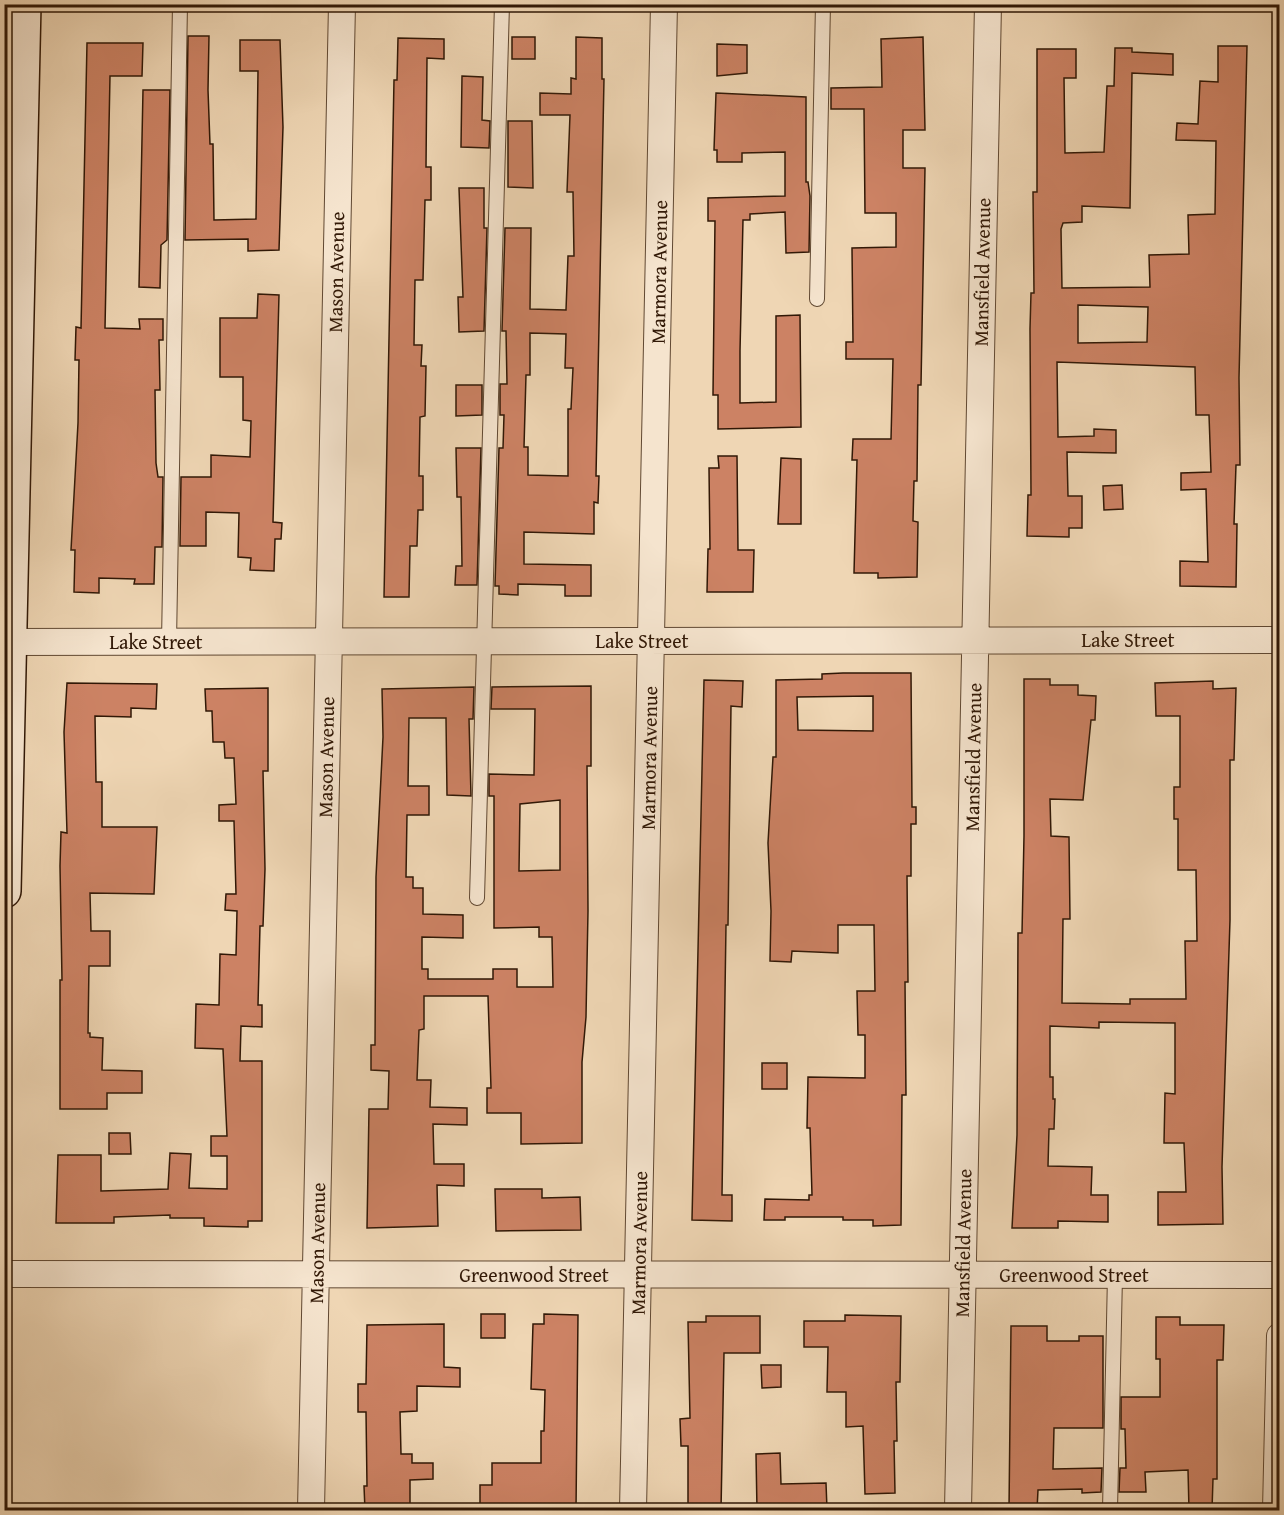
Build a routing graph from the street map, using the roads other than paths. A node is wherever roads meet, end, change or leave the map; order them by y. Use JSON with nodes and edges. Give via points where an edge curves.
{"nodes":[{"id":1,"x":24,"y":4,"type":"edge"},
{"id":2,"x":180,"y":4,"type":"edge"},
{"id":3,"x":342,"y":4,"type":"edge"},
{"id":4,"x":502,"y":4,"type":"edge"},
{"id":5,"x":664,"y":4,"type":"edge"},
{"id":6,"x":823,"y":4,"type":"edge"},
{"id":7,"x":988,"y":4,"type":"edge"},
{"id":8,"x":817,"y":299,"type":"dead end"},
{"id":9,"x":1280,"y":640,"type":"edge"},
{"id":10,"x":651,"y":641,"type":"junction"},
{"id":11,"x":975,"y":641,"type":"junction"},
{"id":12,"x":7,"y":642,"type":"edge"},
{"id":13,"x":169,"y":642,"type":"junction"},
{"id":14,"x":329,"y":642,"type":"junction"},
{"id":15,"x":484,"y":642,"type":"junction"},
{"id":16,"x":4,"y":891,"type":"edge"},
{"id":17,"x":477,"y":898,"type":"dead end"},
{"id":18,"x":4,"y":1274,"type":"edge"},
{"id":19,"x":316,"y":1275,"type":"junction"},
{"id":20,"x":638,"y":1275,"type":"junction"},
{"id":21,"x":963,"y":1275,"type":"junction"},
{"id":22,"x":1115,"y":1275,"type":"junction"},
{"id":23,"x":1280,"y":1275,"type":"edge"},
{"id":24,"x":1280,"y":1336,"type":"edge"},
{"id":25,"x":311,"y":1510,"type":"edge"},
{"id":26,"x":633,"y":1510,"type":"edge"},
{"id":27,"x":958,"y":1510,"type":"edge"},
{"id":28,"x":1110,"y":1510,"type":"edge"},
{"id":29,"x":1276,"y":1510,"type":"edge"}],
"edges":[{"from":1,"to":12,"type":"street"},
{"from":2,"to":13,"type":"lane"},
{"from":3,"to":14,"type":"street","name":"Mason Avenue"},
{"from":4,"to":15,"type":"lane"},
{"from":5,"to":10,"type":"street","name":"Marmora Avenue"},
{"from":6,"to":8,"type":"lane"},
{"from":7,"to":11,"type":"street","name":"Mansfield Avenue"},
{"from":9,"to":11,"type":"street","name":"Lake Street"},
{"from":10,"to":11,"type":"street","name":"Lake Street"},
{"from":10,"to":15,"type":"street","name":"Lake Street"},
{"from":10,"to":20,"type":"street","name":"Marmora Avenue"},
{"from":11,"to":21,"type":"street","name":"Mansfield Avenue"},
{"from":12,"to":13,"type":"street","name":"Lake Street"},
{"from":12,"to":16,"type":"street"},
{"from":13,"to":14,"type":"street","name":"Lake Street"},
{"from":14,"to":15,"type":"street","name":"Lake Street"},
{"from":14,"to":19,"type":"street","name":"Mason Avenue"},
{"from":15,"to":17,"type":"lane"},
{"from":18,"to":19,"type":"street","name":"Greenwood Street"},
{"from":19,"to":20,"type":"street","name":"Greenwood Street"},
{"from":19,"to":25,"type":"street","name":"Mason Avenue"},
{"from":20,"to":21,"type":"street","name":"Greenwood Street"},
{"from":20,"to":26,"type":"street","name":"Marmora Avenue"},
{"from":21,"to":22,"type":"street","name":"Greenwood Street"},
{"from":21,"to":27,"type":"street","name":"Mansfield Avenue"},
{"from":22,"to":23,"type":"street","name":"Greenwood Street"},
{"from":22,"to":28,"type":"lane"},
{"from":24,"to":29,"type":"street"}]}
